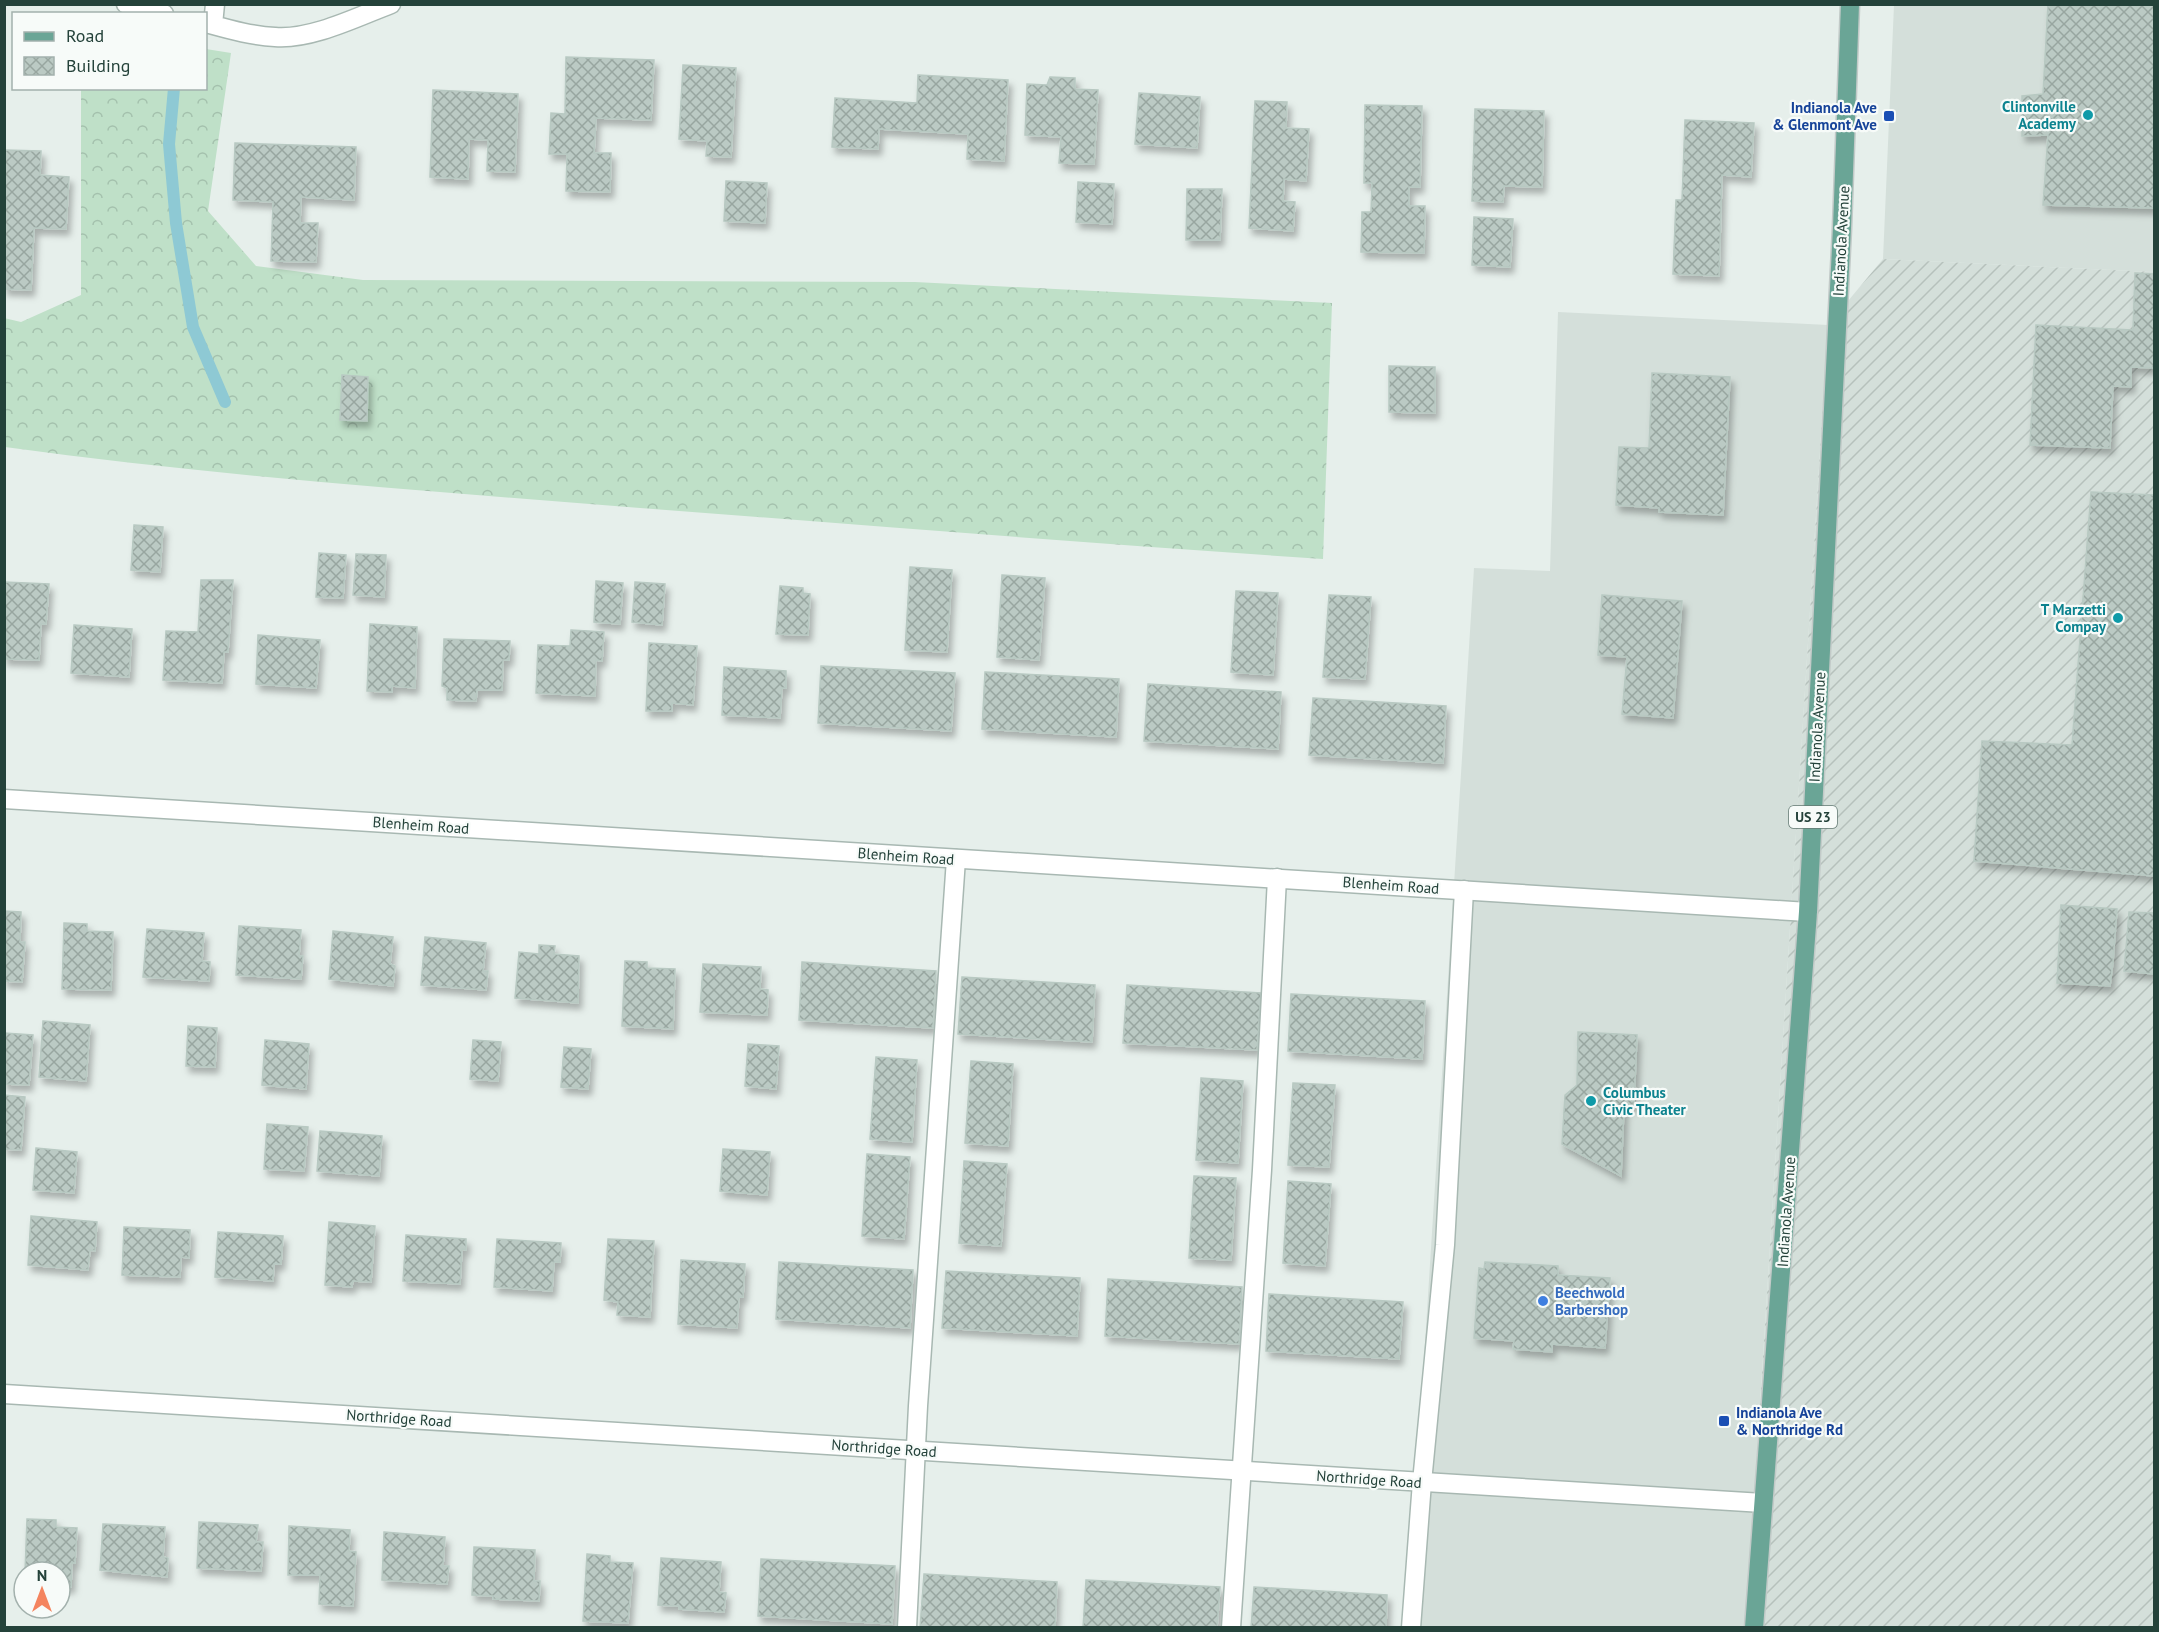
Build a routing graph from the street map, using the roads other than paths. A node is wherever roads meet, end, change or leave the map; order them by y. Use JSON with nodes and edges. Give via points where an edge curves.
{"nodes":[{"id":1,"x":126,"y":4,"type":"edge"},
{"id":2,"x":215,"y":4,"type":"edge"},
{"id":3,"x":391,"y":4,"type":"edge"},
{"id":4,"x":1850,"y":4,"type":"edge"},
{"id":5,"x":156,"y":12,"type":"edge"},
{"id":6,"x":209,"y":24,"type":"edge"},
{"id":7,"x":4,"y":799,"type":"edge"},
{"id":8,"x":956,"y":859,"type":"junction"},
{"id":9,"x":1277,"y":878,"type":"junction"},
{"id":10,"x":1464,"y":890,"type":"junction"},
{"id":11,"x":1808,"y":912,"type":"junction"},
{"id":12,"x":4,"y":1394,"type":"edge"},
{"id":13,"x":916,"y":1450,"type":"junction"},
{"id":14,"x":1241,"y":1471,"type":"junction"},
{"id":15,"x":1422,"y":1482,"type":"junction"},
{"id":16,"x":1763,"y":1503,"type":"junction"},
{"id":17,"x":907,"y":1628,"type":"edge"},
{"id":18,"x":1231,"y":1628,"type":"edge"},
{"id":19,"x":1412,"y":1628,"type":"edge"},
{"id":20,"x":1754,"y":1628,"type":"edge"}],
"edges":[{"from":1,"to":5,"type":"street"},
{"from":2,"to":6,"type":"street"},
{"from":3,"to":6,"type":"street","via":[[326,29],[295,36],[275,38]]},
{"from":4,"to":11,"type":"main road","name":"Indianola Avenue","number":"US 23"},
{"from":7,"to":8,"type":"street","name":"Blenheim Road"},
{"from":8,"to":9,"type":"street","name":"Blenheim Road"},
{"from":8,"to":13,"type":"street"},
{"from":9,"to":10,"type":"street","name":"Blenheim Road"},
{"from":9,"to":14,"type":"street"},
{"from":10,"to":11,"type":"street","name":"Blenheim Road"},
{"from":10,"to":15,"type":"street","via":[[1445,1245]]},
{"from":11,"to":16,"type":"main road","name":"Indianola Avenue","number":"US 23"},
{"from":12,"to":13,"type":"street","name":"Northridge Road"},
{"from":13,"to":14,"type":"street","name":"Northridge Road"},
{"from":13,"to":17,"type":"street"},
{"from":14,"to":15,"type":"street","name":"Northridge Road"},
{"from":14,"to":18,"type":"street"},
{"from":15,"to":16,"type":"street","name":"Northridge Road"},
{"from":15,"to":19,"type":"street"},
{"from":16,"to":20,"type":"main road","name":"Indianola Avenue","number":"US 23"}]}
